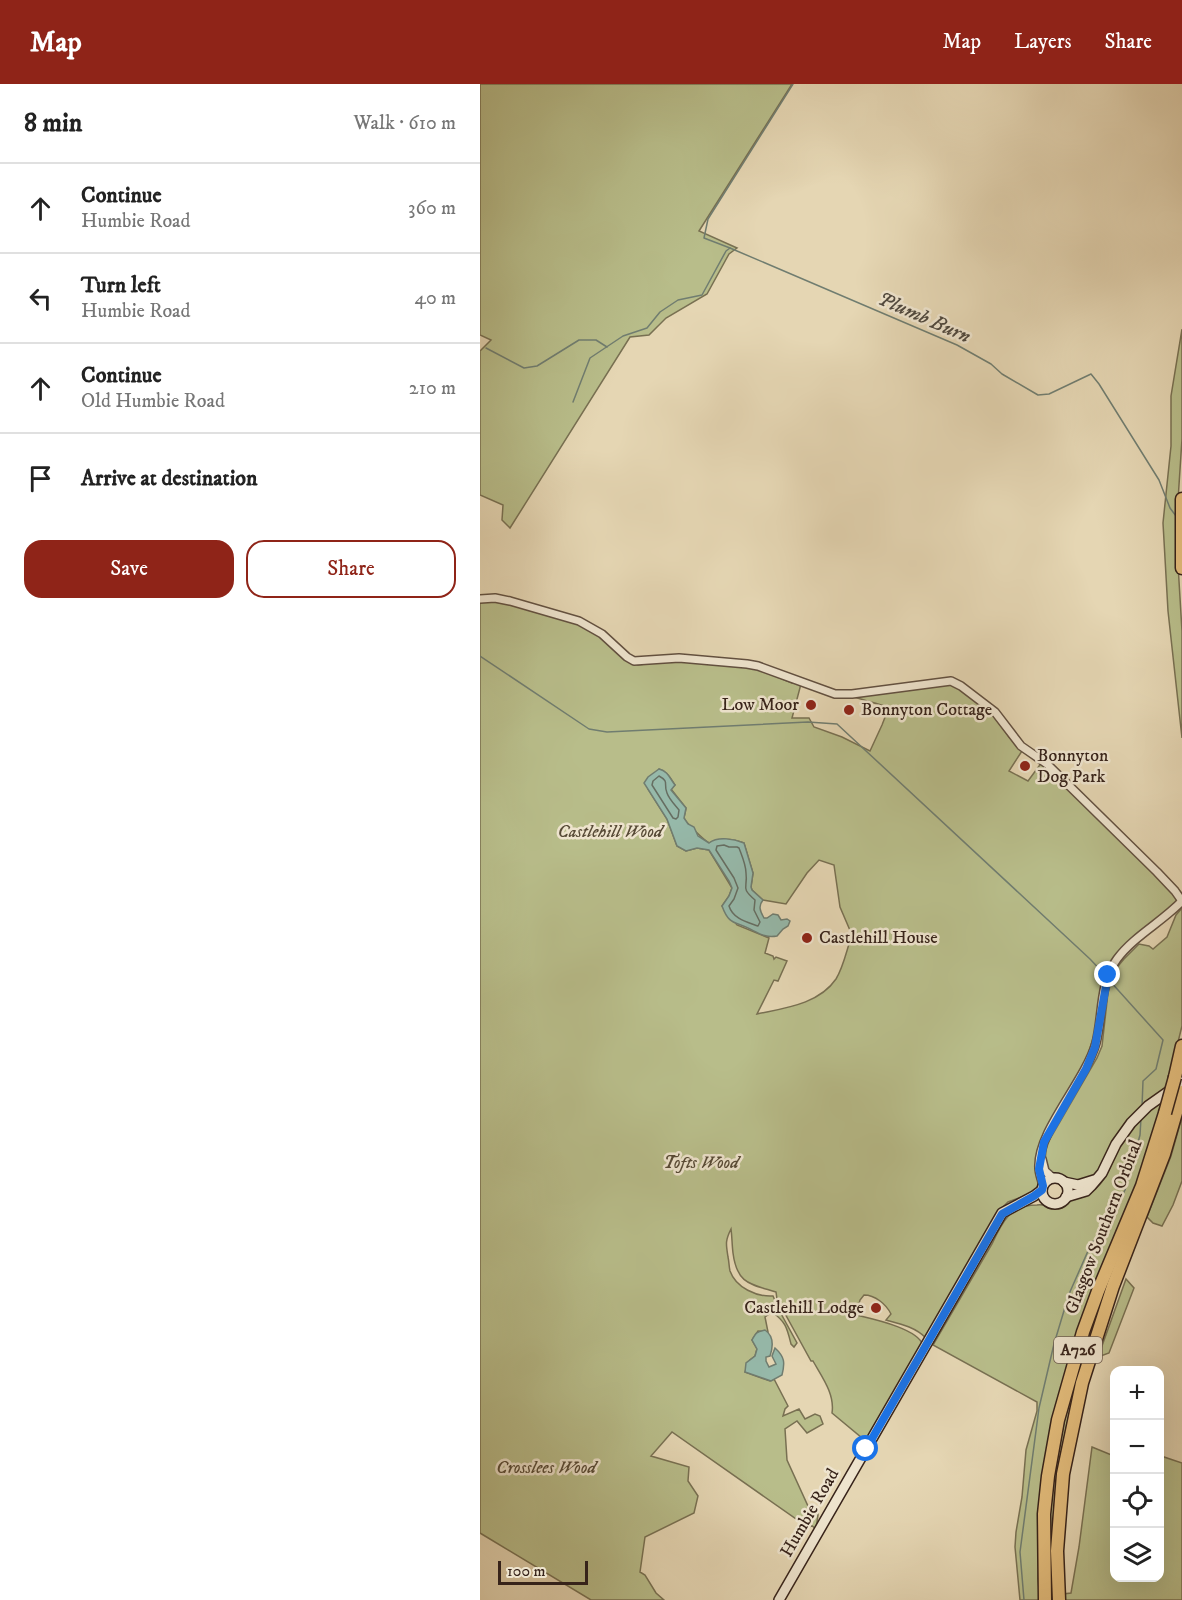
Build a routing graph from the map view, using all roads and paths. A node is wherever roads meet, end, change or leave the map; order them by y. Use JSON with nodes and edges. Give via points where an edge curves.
{"nodes":[{"id":1,"x":1182,"y":499,"type":"edge"},
{"id":2,"x":1182,"y":568,"type":"edge"},
{"id":3,"x":480,"y":599,"type":"edge"},
{"id":4,"x":1182,"y":901,"type":"edge"},
{"id":5,"x":1182,"y":1046,"type":"edge"},
{"id":6,"x":1179,"y":1080,"type":"edge"},
{"id":7,"x":1180,"y":1097,"type":"edge"},
{"id":8,"x":1041,"y":1150,"type":"junction"},
{"id":9,"x":1053,"y":1178,"type":"junction"},
{"id":10,"x":1098,"y":1179,"type":"junction"},
{"id":11,"x":1064,"y":1182,"type":"junction"},
{"id":12,"x":1042,"y":1188,"type":"junction"},
{"id":13,"x":1066,"y":1197,"type":"junction"},
{"id":14,"x":1047,"y":1201,"type":"junction"},
{"id":15,"x":1023,"y":1202,"type":"junction"},
{"id":16,"x":778,"y":1600,"type":"edge"},
{"id":17,"x":1046,"y":1600,"type":"edge"},
{"id":18,"x":1059,"y":1600,"type":"edge"}],
"edges":[{"from":1,"to":2,"type":"highway"},
{"from":3,"to":4,"type":"street","via":[[495,598],[579,621],[602,634],[634,661],[679,658],[747,664],[835,694],[951,681],[995,712],[1021,746],[1047,764]]},
{"from":4,"to":8,"type":"street","via":[[1116,960],[1108,975],[1095,1047]]},
{"from":5,"to":6,"type":"highway","name":"Glasgow Southern Orbital","number":"A726"},
{"from":6,"to":10,"type":"street","via":[[1131,1123]]},
{"from":6,"to":17,"type":"highway","name":"Glasgow Southern Orbital","number":"A726","bridge":true,"via":[[1142,1186],[1083,1332],[1058,1420],[1044,1514]]},
{"from":7,"to":18,"type":"highway","name":"Glasgow Southern Orbital","number":"A726","via":[[1164,1154],[1113,1286],[1082,1383],[1063,1474],[1057,1551]]},
{"from":8,"to":9,"type":"street","via":[[1045,1171]]},
{"from":8,"to":12,"type":"street"},
{"from":9,"to":11,"type":"street"},
{"from":9,"to":12,"type":"street","name":"Humbie Road"},
{"from":10,"to":11,"type":"street","via":[[1078,1185]]},
{"from":10,"to":13,"type":"street","via":[[1086,1191]]},
{"from":11,"to":13,"type":"street","via":[[1068,1189]]},
{"from":12,"to":14,"type":"street"},
{"from":12,"to":15,"type":"street","name":"Humbie Road"},
{"from":13,"to":14,"type":"street","via":[[1057,1204]]},
{"from":14,"to":15,"type":"street"},
{"from":15,"to":16,"type":"street","name":"Humbie Road","via":[[1002,1214]]}]}
